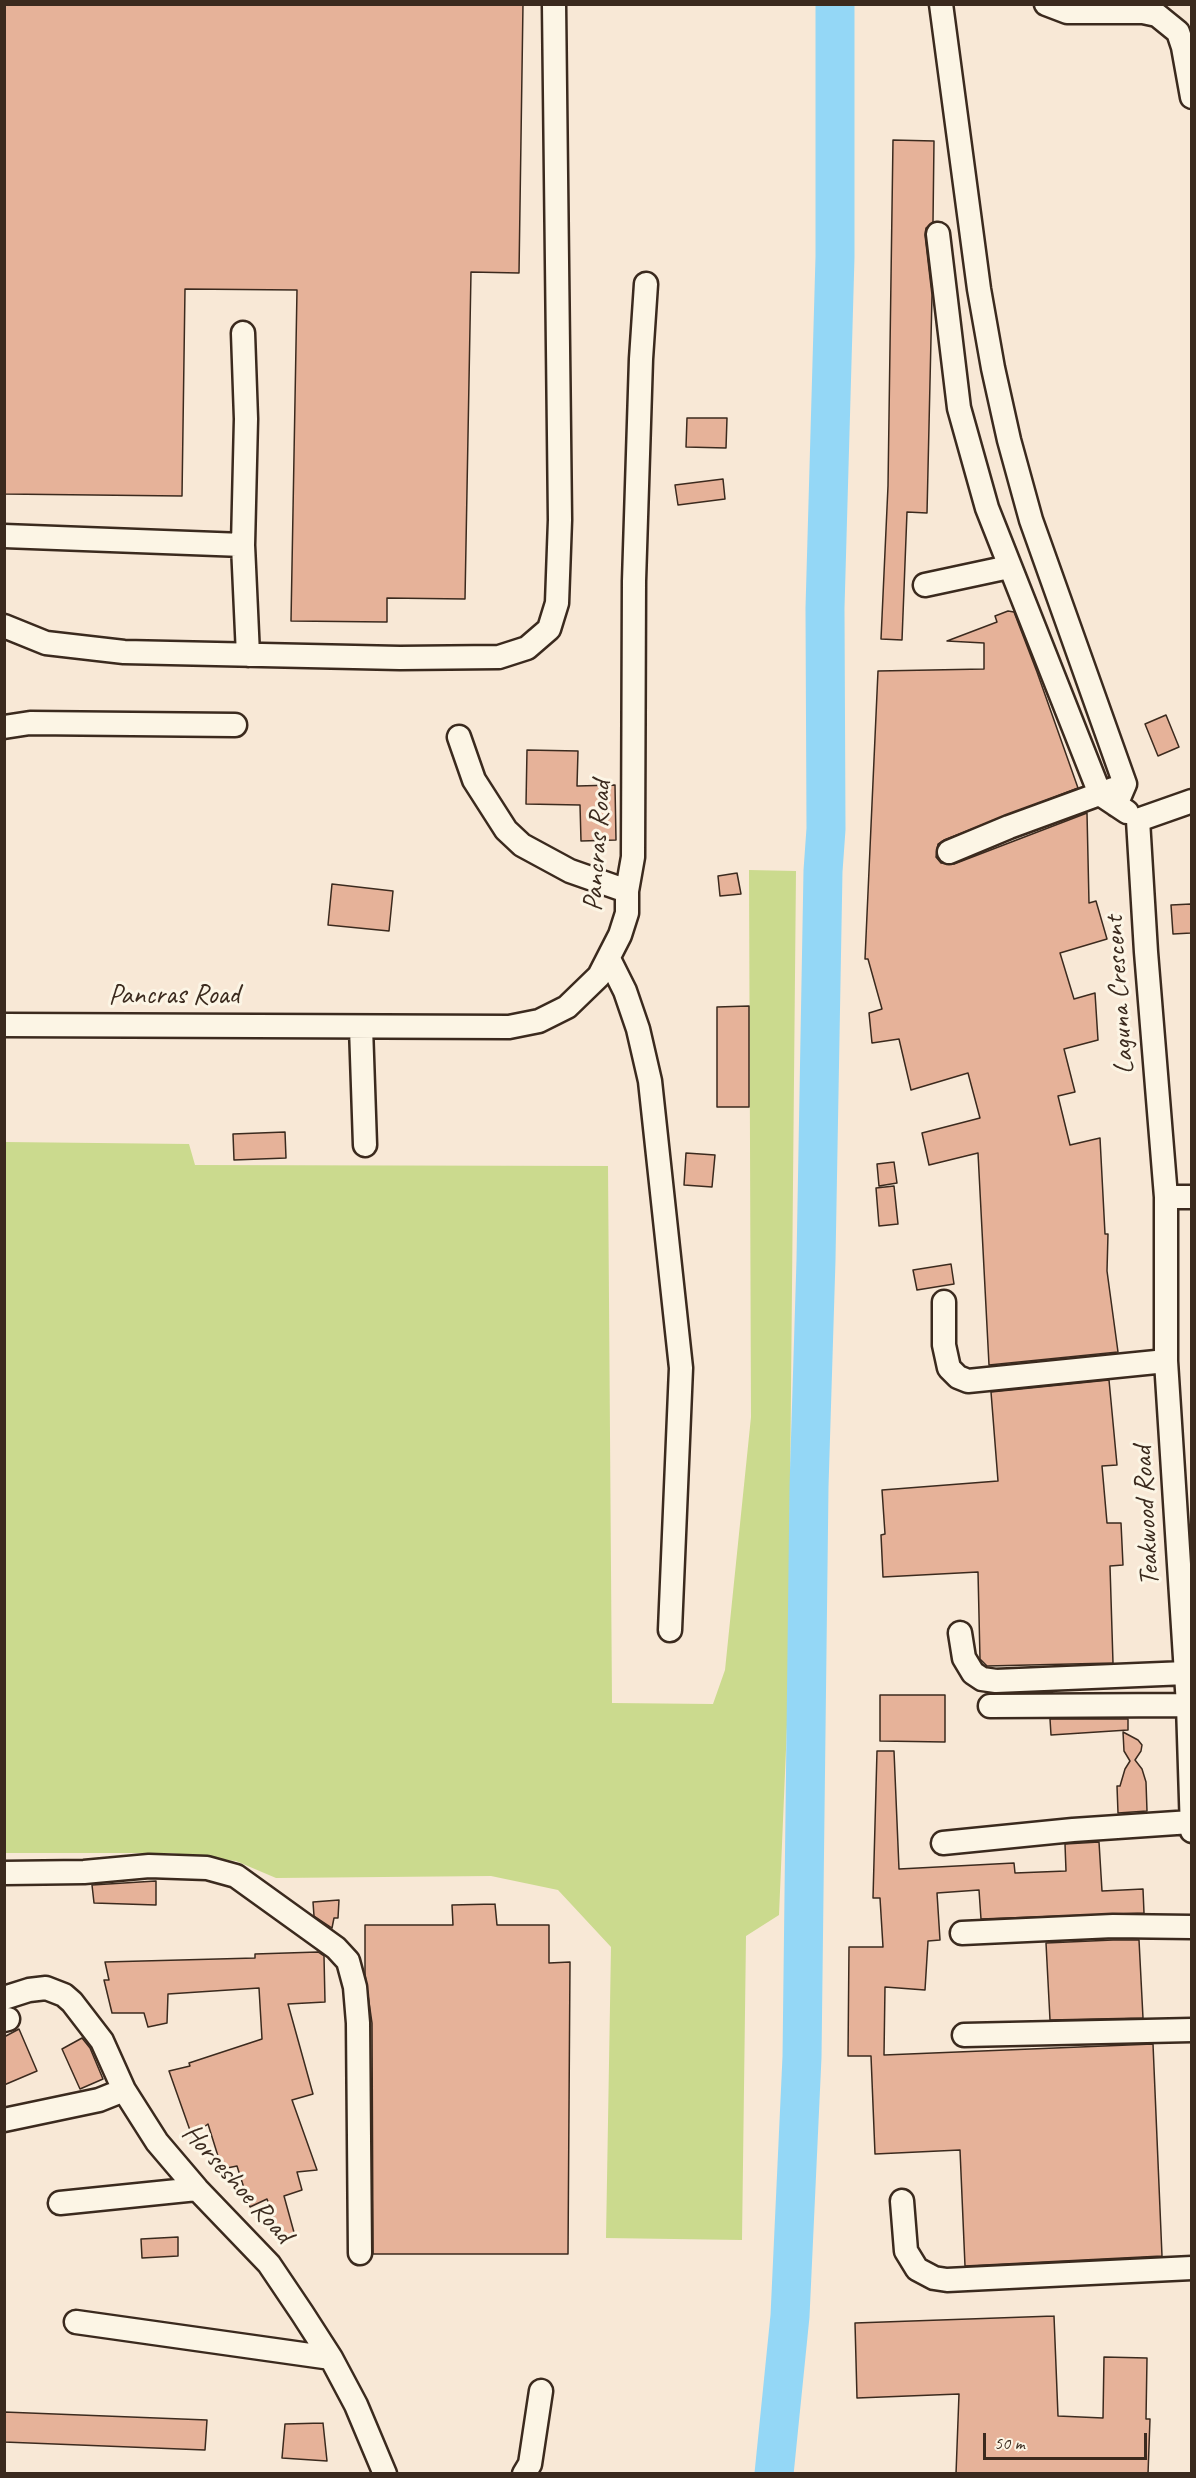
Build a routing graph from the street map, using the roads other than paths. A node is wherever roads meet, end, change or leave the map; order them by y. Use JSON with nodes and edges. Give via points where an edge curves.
{"nodes":[{"id":1,"x":554,"y":4,"type":"edge"},
{"id":2,"x":941,"y":4,"type":"edge"},
{"id":3,"x":1046,"y":4,"type":"edge"},
{"id":4,"x":1191,"y":97,"type":"edge"},
{"id":5,"x":938,"y":234,"type":"dead end"},
{"id":6,"x":646,"y":284,"type":"dead end"},
{"id":7,"x":243,"y":333,"type":"dead end"},
{"id":8,"x":1023,"y":493,"type":"junction"},
{"id":9,"x":987,"y":508,"type":"junction"},
{"id":10,"x":4,"y":536,"type":"edge"},
{"id":11,"x":243,"y":545,"type":"junction"},
{"id":12,"x":1009,"y":567,"type":"junction"},
{"id":13,"x":925,"y":585,"type":"dead end"},
{"id":14,"x":4,"y":626,"type":"edge"},
{"id":15,"x":248,"y":655,"type":"junction"},
{"id":16,"x":235,"y":725,"type":"dead end"},
{"id":17,"x":4,"y":727,"type":"edge"},
{"id":18,"x":459,"y":737,"type":"dead end"},
{"id":19,"x":1108,"y":800,"type":"junction"},
{"id":20,"x":1191,"y":801,"type":"edge"},
{"id":21,"x":1138,"y":820,"type":"junction"},
{"id":22,"x":949,"y":852,"type":"dead end"},
{"id":23,"x":627,"y":891,"type":"junction"},
{"id":24,"x":609,"y":959,"type":"junction"},
{"id":25,"x":4,"y":1025,"type":"edge"},
{"id":26,"x":362,"y":1027,"type":"junction"},
{"id":27,"x":366,"y":1145,"type":"dead end"},
{"id":28,"x":1166,"y":1197,"type":"junction"},
{"id":29,"x":1191,"y":1197,"type":"edge"},
{"id":30,"x":944,"y":1302,"type":"dead end"},
{"id":31,"x":1166,"y":1361,"type":"junction"},
{"id":32,"x":1187,"y":1602,"type":"edge"},
{"id":33,"x":670,"y":1630,"type":"dead end"},
{"id":34,"x":1188,"y":1632,"type":"edge"},
{"id":35,"x":960,"y":1633,"type":"dead end"},
{"id":36,"x":1186,"y":1673,"type":"junction"},
{"id":37,"x":990,"y":1706,"type":"dead end"},
{"id":38,"x":1189,"y":1711,"type":"edge"},
{"id":39,"x":1191,"y":1822,"type":"edge"},
{"id":40,"x":1191,"y":1831,"type":"edge"},
{"id":41,"x":943,"y":1844,"type":"dead end"},
{"id":42,"x":4,"y":1873,"type":"edge"},
{"id":43,"x":1191,"y":1927,"type":"edge"},
{"id":44,"x":962,"y":1933,"type":"dead end"},
{"id":45,"x":6,"y":2012,"type":"edge"},
{"id":46,"x":1191,"y":2031,"type":"edge"},
{"id":47,"x":964,"y":2035,"type":"dead end"},
{"id":48,"x":124,"y":2090,"type":"junction"},
{"id":49,"x":4,"y":2120,"type":"edge"},
{"id":50,"x":197,"y":2189,"type":"junction"},
{"id":51,"x":902,"y":2201,"type":"dead end"},
{"id":52,"x":60,"y":2203,"type":"dead end"},
{"id":53,"x":360,"y":2253,"type":"dead end"},
{"id":54,"x":1191,"y":2268,"type":"edge"},
{"id":55,"x":76,"y":2322,"type":"dead end"},
{"id":56,"x":332,"y":2358,"type":"junction"},
{"id":57,"x":541,"y":2391,"type":"dead end"},
{"id":58,"x":386,"y":2474,"type":"edge"},
{"id":59,"x":524,"y":2474,"type":"edge"}],
"edges":[{"from":1,"to":15,"type":"street","via":[[560,520],[557,603],[549,629],[527,648],[500,657]]},
{"from":2,"to":8,"type":"street","via":[[993,368]]},
{"from":3,"to":4,"type":"street","via":[[1067,12],[1156,15],[1178,32]]},
{"from":5,"to":9,"type":"street","via":[[959,408]]},
{"from":6,"to":23,"type":"street","name":"Pancras Road","via":[[634,581],[633,857]]},
{"from":7,"to":11,"type":"street"},
{"from":8,"to":9,"type":"street"},
{"from":8,"to":19,"type":"street","via":[[1125,783]]},
{"from":9,"to":12,"type":"street"},
{"from":10,"to":11,"type":"street"},
{"from":11,"to":15,"type":"street"},
{"from":12,"to":13,"type":"street"},
{"from":12,"to":19,"type":"street"},
{"from":14,"to":15,"type":"street","via":[[46,643],[124,652]]},
{"from":16,"to":17,"type":"street","via":[[30,723]]},
{"from":18,"to":23,"type":"street","via":[[474,780],[507,830],[522,845],[570,871]]},
{"from":19,"to":21,"type":"street"},
{"from":19,"to":22,"type":"street","via":[[1009,827]]},
{"from":20,"to":21,"type":"street"},
{"from":21,"to":28,"type":"street","name":"Laguna Crescent"},
{"from":23,"to":24,"type":"street","name":"Pancras Road","via":[[627,913]]},
{"from":24,"to":26,"type":"street","name":"Pancras Road","via":[[600,975],[567,1007],[539,1021],[509,1026]]},
{"from":24,"to":33,"type":"street","via":[[638,1029],[650,1081],[681,1368]]},
{"from":25,"to":26,"type":"street","name":"Pancras Road"},
{"from":26,"to":27,"type":"street"},
{"from":28,"to":29,"type":"street"},
{"from":28,"to":31,"type":"street","name":"Teakwood Road"},
{"from":30,"to":31,"type":"street","via":[[944,1345],[949,1368],[968,1381]]},
{"from":31,"to":32,"type":"street","name":"Teakwood Road"},
{"from":32,"to":34,"type":"street","name":"Teakwood Road"},
{"from":34,"to":36,"type":"street","name":"Teakwood Road"},
{"from":35,"to":36,"type":"street","via":[[964,1658],[982,1679]]},
{"from":36,"to":38,"type":"street","name":"Teakwood Road"},
{"from":37,"to":38,"type":"street"},
{"from":38,"to":39,"type":"street","name":"Teakwood Road"},
{"from":39,"to":40,"type":"street","name":"Teakwood Road"},
{"from":39,"to":41,"type":"street"},
{"from":42,"to":53,"type":"street","via":[[149,1866],[207,1868],[236,1876],[336,1948],[348,1961],[358,2023]]},
{"from":43,"to":44,"type":"street","via":[[1113,1926]]},
{"from":45,"to":48,"type":"street","name":"Horseshoe Road","via":[[38,1989],[64,1995],[102,2041]]},
{"from":46,"to":47,"type":"street"},
{"from":48,"to":49,"type":"street","via":[[99,2100]]},
{"from":48,"to":50,"type":"street","name":"Horseshoe Road","via":[[158,2142]]},
{"from":50,"to":52,"type":"street"},
{"from":50,"to":56,"type":"street","name":"Horseshoe Road","via":[[269,2264]]},
{"from":51,"to":54,"type":"street","via":[[906,2251],[917,2269],[934,2278]]},
{"from":55,"to":56,"type":"street"},
{"from":56,"to":58,"type":"street","name":"Horseshoe Road"},
{"from":57,"to":59,"type":"street","via":[[530,2464]]}]}
